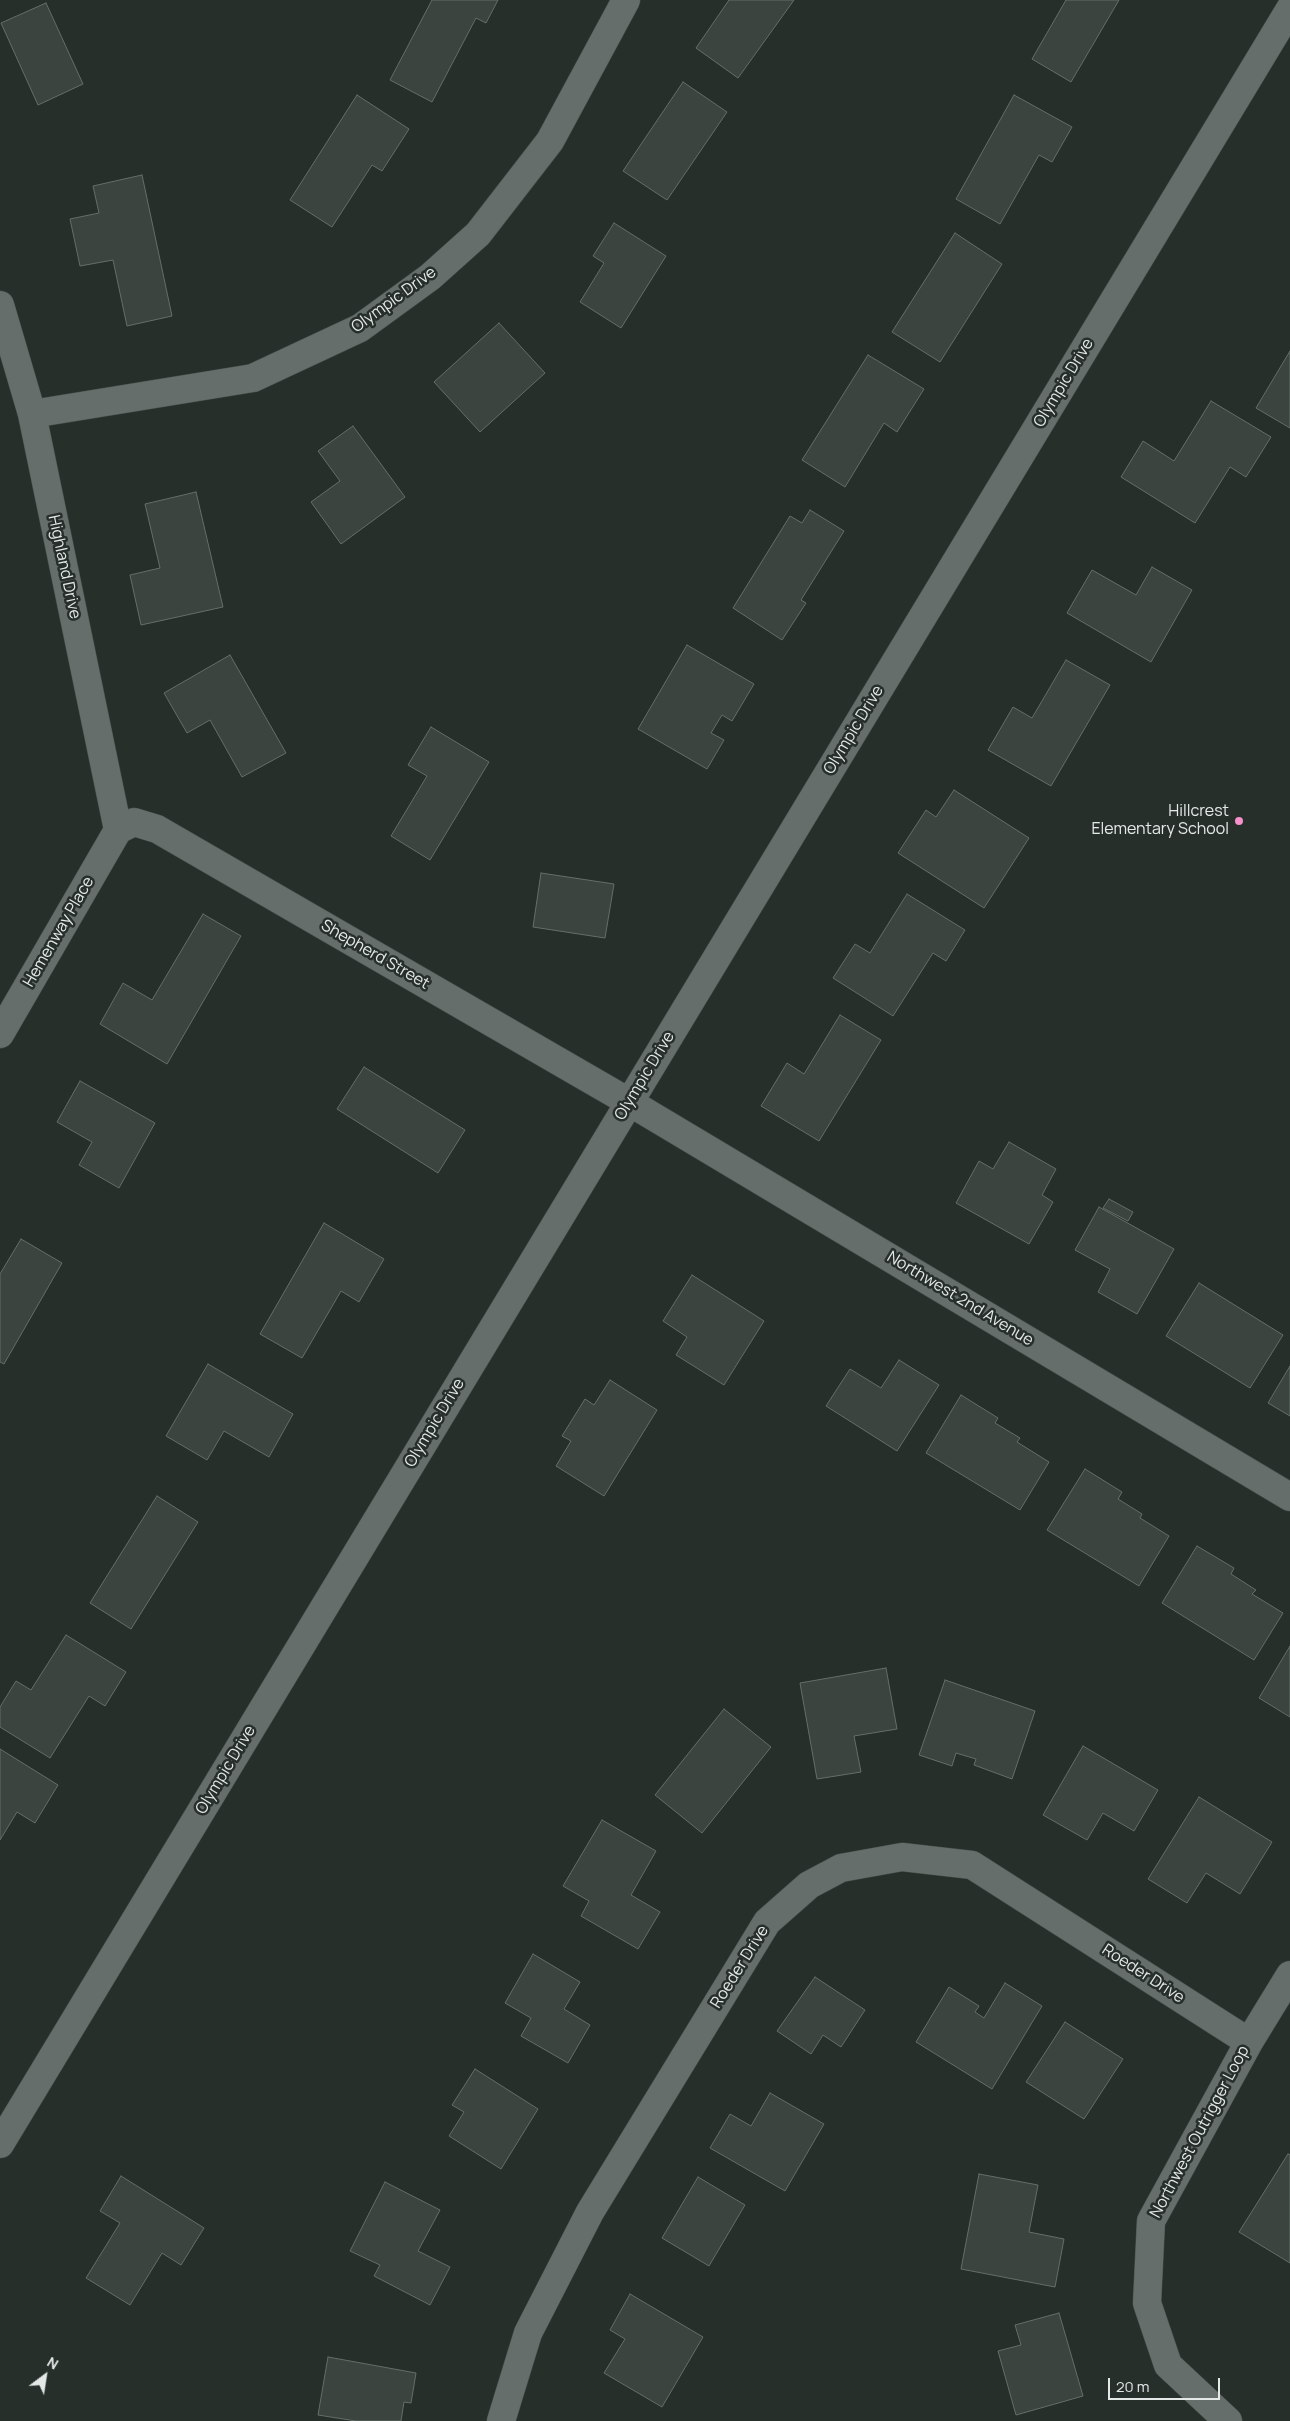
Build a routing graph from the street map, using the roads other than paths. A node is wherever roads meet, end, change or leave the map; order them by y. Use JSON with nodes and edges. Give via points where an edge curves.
{"nodes":[{"id":1,"x":626,"y":0,"type":"edge"},
{"id":2,"x":1290,"y":9,"type":"edge"},
{"id":3,"x":0,"y":305,"type":"edge"},
{"id":4,"x":32,"y":414,"type":"junction"},
{"id":5,"x":118,"y":830,"type":"junction"},
{"id":6,"x":0,"y":1034,"type":"edge"},
{"id":7,"x":629,"y":1102,"type":"junction"},
{"id":8,"x":1290,"y":1497,"type":"edge"},
{"id":9,"x":1290,"y":1975,"type":"edge"},
{"id":10,"x":1249,"y":2042,"type":"junction"},
{"id":11,"x":0,"y":2144,"type":"edge"},
{"id":12,"x":501,"y":2421,"type":"edge"},
{"id":13,"x":1228,"y":2421,"type":"edge"}],
"edges":[{"from":1,"to":4,"type":"street","name":"Olympic Drive","via":[[550,141],[478,234],[430,276],[360,328],[253,378]]},
{"from":2,"to":7,"type":"street","name":"Olympic Drive"},
{"from":3,"to":4,"type":"street","name":"Highland Drive"},
{"from":4,"to":5,"type":"street","name":"Highland Drive"},
{"from":5,"to":6,"type":"street","name":"Hemenway Place"},
{"from":5,"to":7,"type":"street","name":"Shepherd Street","via":[[134,822],[157,829]]},
{"from":7,"to":8,"type":"street","name":"Northwest 2nd Avenue"},
{"from":7,"to":11,"type":"street","name":"Olympic Drive"},
{"from":9,"to":10,"type":"street","name":"Northwest Outrigger Loop"},
{"from":10,"to":12,"type":"street","name":"Roeder Drive","via":[[972,1865],[902,1857],[841,1868],[809,1885],[762,1930],[590,2212],[528,2334]]},
{"from":10,"to":13,"type":"street","name":"Northwest Outrigger Loop","via":[[1151,2221],[1147,2303],[1168,2365]]}]}
